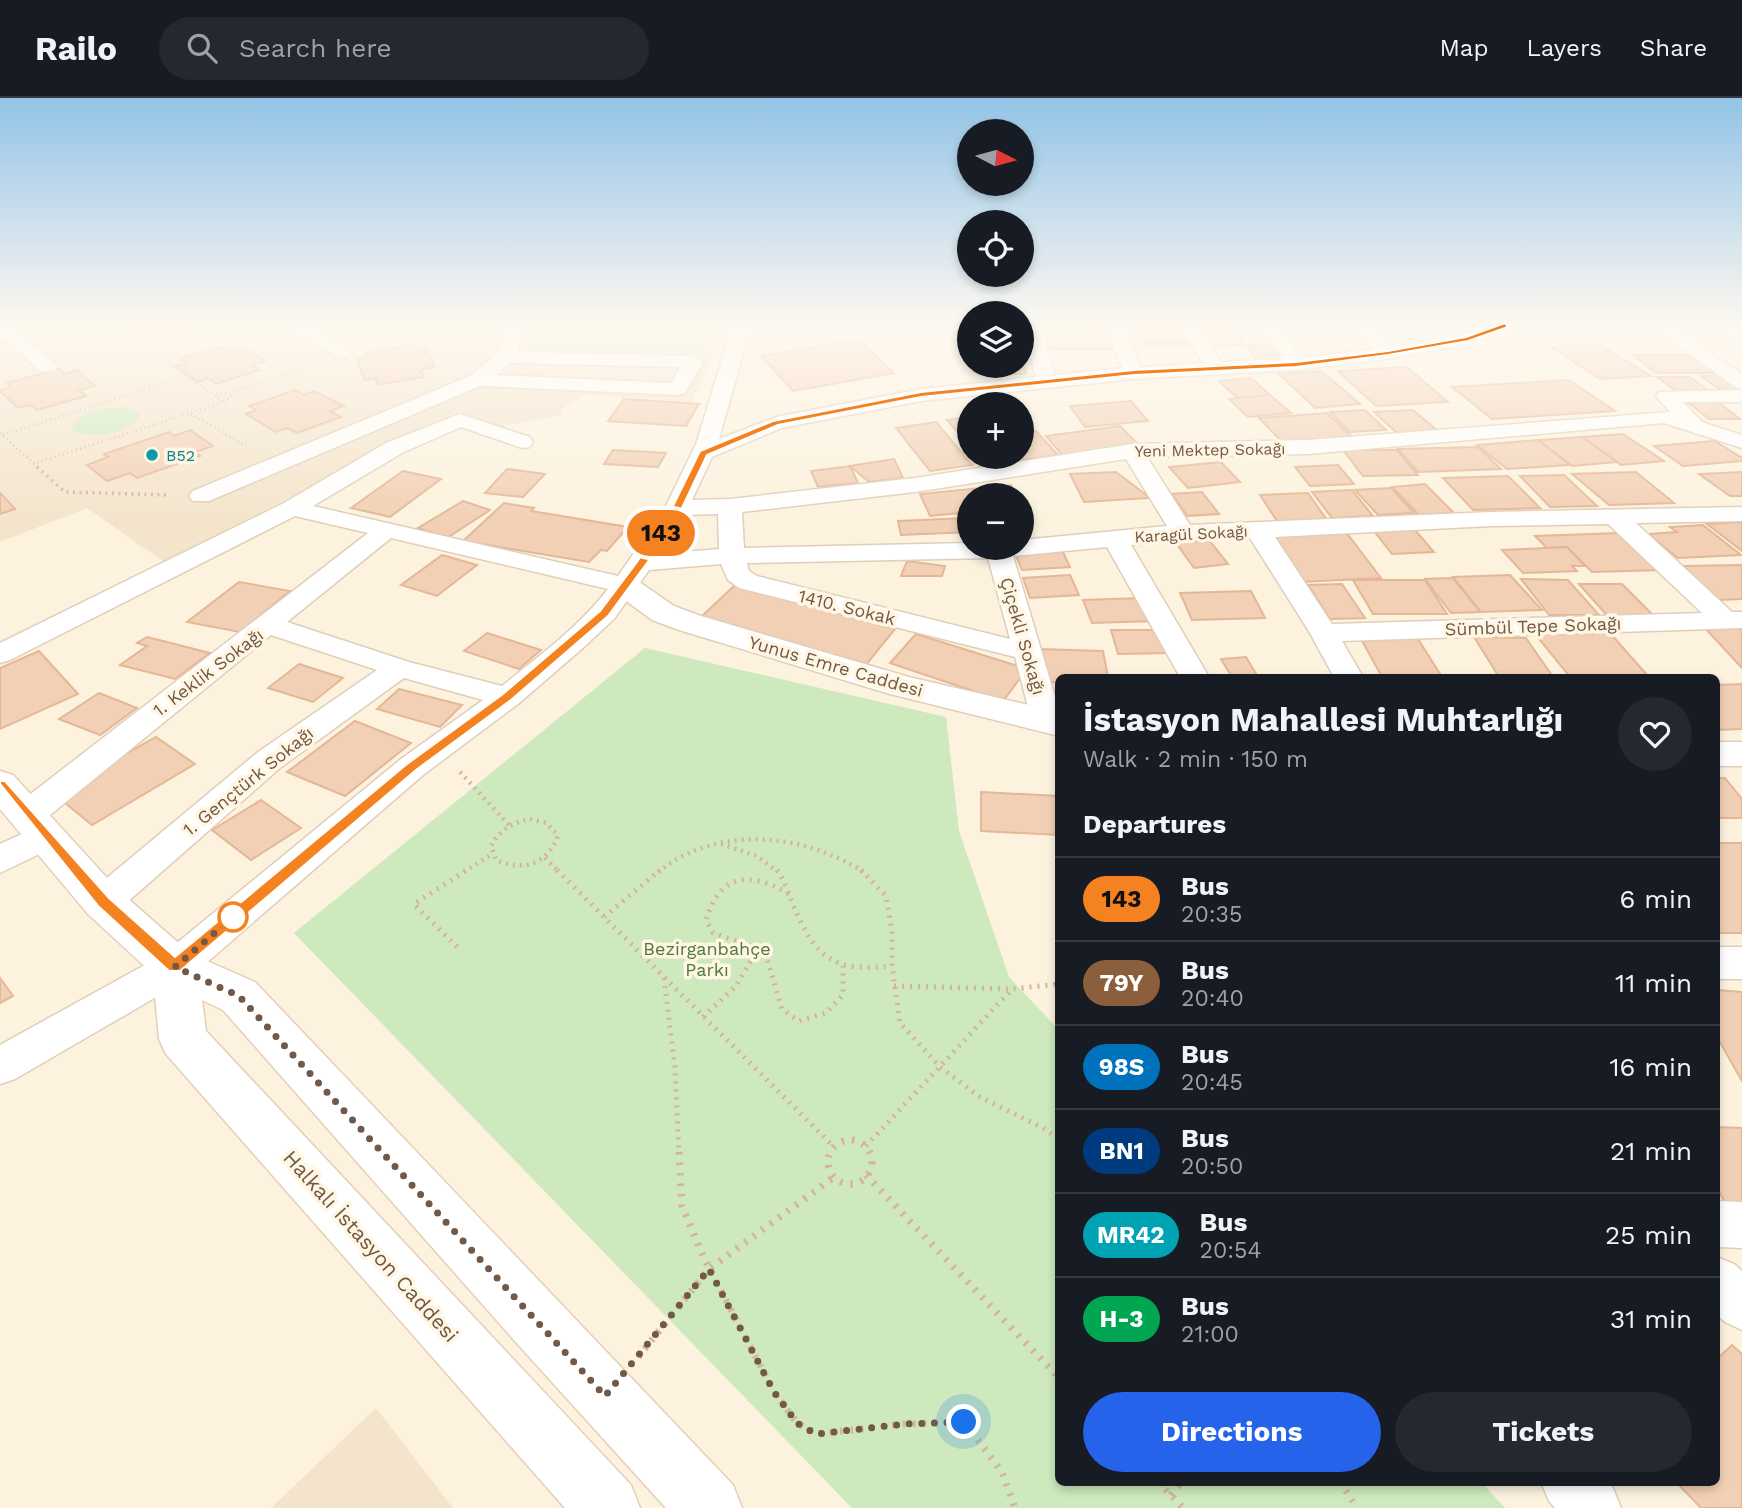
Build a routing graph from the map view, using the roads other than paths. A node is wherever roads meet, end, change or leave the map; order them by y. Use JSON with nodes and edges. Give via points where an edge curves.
{"nodes":[{"id":1,"x":451,"y":391,"type":"edge"},
{"id":2,"x":722,"y":391,"type":"edge"},
{"id":3,"x":962,"y":391,"type":"edge"},
{"id":4,"x":1742,"y":396,"type":"edge"},
{"id":5,"x":1694,"y":425,"type":"junction"},
{"id":6,"x":522,"y":442,"type":"dead end"},
{"id":7,"x":1742,"y":442,"type":"edge"},
{"id":8,"x":1132,"y":451,"type":"junction"},
{"id":9,"x":703,"y":453,"type":"junction"},
{"id":10,"x":201,"y":496,"type":"road end"},
{"id":11,"x":730,"y":506,"type":"junction"},
{"id":12,"x":292,"y":508,"type":"junction"},
{"id":13,"x":677,"y":508,"type":"junction"},
{"id":14,"x":1742,"y":514,"type":"edge"},
{"id":15,"x":1614,"y":516,"type":"junction"},
{"id":16,"x":388,"y":529,"type":"junction"},
{"id":17,"x":1258,"y":531,"type":"junction"},
{"id":18,"x":1183,"y":532,"type":"junction"},
{"id":19,"x":1115,"y":539,"type":"junction"},
{"id":20,"x":1034,"y":547,"type":"edge"},
{"id":21,"x":957,"y":551,"type":"edge"},
{"id":22,"x":732,"y":556,"type":"junction"},
{"id":23,"x":1002,"y":560,"type":"edge"},
{"id":24,"x":632,"y":574,"type":"junction"},
{"id":25,"x":1734,"y":620,"type":"edge"},
{"id":26,"x":269,"y":625,"type":"junction"},
{"id":27,"x":1324,"y":633,"type":"junction"},
{"id":28,"x":1027,"y":652,"type":"junction"},
{"id":29,"x":0,"y":654,"type":"edge"},
{"id":30,"x":399,"y":668,"type":"junction"},
{"id":31,"x":1192,"y":674,"type":"edge"},
{"id":32,"x":1346,"y":674,"type":"edge"},
{"id":33,"x":507,"y":697,"type":"junction"},
{"id":34,"x":1053,"y":723,"type":"edge"},
{"id":35,"x":1720,"y":754,"type":"edge"},
{"id":36,"x":1742,"y":754,"type":"edge"},
{"id":37,"x":0,"y":784,"type":"edge"},
{"id":38,"x":37,"y":825,"type":"junction"},
{"id":39,"x":0,"y":860,"type":"edge"},
{"id":40,"x":103,"y":902,"type":"junction"},
{"id":41,"x":1720,"y":963,"type":"edge"},
{"id":42,"x":1742,"y":963,"type":"edge"},
{"id":43,"x":175,"y":967,"type":"junction"},
{"id":44,"x":0,"y":1066,"type":"edge"},
{"id":45,"x":1720,"y":1224,"type":"edge"},
{"id":46,"x":1742,"y":1225,"type":"edge"},
{"id":47,"x":1720,"y":1284,"type":"edge"},
{"id":48,"x":1742,"y":1305,"type":"edge"},
{"id":49,"x":1572,"y":1486,"type":"edge"},
{"id":50,"x":608,"y":1508,"type":"edge"},
{"id":51,"x":710,"y":1508,"type":"edge"},
{"id":52,"x":1593,"y":1508,"type":"edge"}],
"edges":[{"from":1,"to":10,"type":"street"},
{"from":2,"to":9,"type":"street"},
{"from":3,"to":9,"type":"street","via":[[776,423]]},
{"from":4,"to":5,"type":"street","via":[[1666,396]]},
{"from":5,"to":7,"type":"street","name":"Yeni Mektep Sokağı"},
{"from":5,"to":8,"type":"street","name":"Yeni Mektep Sokağı","via":[[1665,418],[1308,447]]},
{"from":6,"to":12,"type":"street","via":[[460,420],[394,448]]},
{"from":8,"to":11,"type":"street","name":"Yeni Mektep Sokağı","via":[[915,485]]},
{"from":8,"to":18,"type":"street"},
{"from":9,"to":13,"type":"street"},
{"from":11,"to":13,"type":"street","name":"Yeni Mektep Sokağı"},
{"from":11,"to":22,"type":"street"},
{"from":12,"to":16,"type":"street","name":"Karagül Sokağı"},
{"from":12,"to":29,"type":"street"},
{"from":13,"to":24,"type":"street"},
{"from":14,"to":15,"type":"street","name":"Karagül Sokağı"},
{"from":15,"to":17,"type":"street","name":"Karagül Sokağı"},
{"from":15,"to":25,"type":"street"},
{"from":16,"to":24,"type":"street","name":"Karagül Sokağı"},
{"from":16,"to":26,"type":"street","name":"1. Keklik Sokağı"},
{"from":17,"to":18,"type":"street","name":"Karagül Sokağı"},
{"from":17,"to":27,"type":"street"},
{"from":18,"to":19,"type":"street","name":"Karagül Sokağı"},
{"from":19,"to":20,"type":"street","name":"Karagül Sokağı"},
{"from":19,"to":31,"type":"street"},
{"from":21,"to":22,"type":"street","name":"Karagül Sokağı"},
{"from":22,"to":24,"type":"street","name":"Karagül Sokağı"},
{"from":22,"to":28,"type":"street","name":"1410. Sokak","via":[[737,575],[748,582]]},
{"from":23,"to":28,"type":"street","name":"Çiçekli Sokağı"},
{"from":24,"to":33,"type":"street","via":[[604,613]]},
{"from":24,"to":34,"type":"main road","name":"Yunus Emre Caddesi","via":[[663,613],[691,623],[891,683]]},
{"from":25,"to":27,"type":"street","name":"Sümbül Tepe Sokağı"},
{"from":26,"to":30,"type":"street"},
{"from":26,"to":38,"type":"street","name":"1. Keklik Sokağı","via":[[124,735]]},
{"from":27,"to":32,"type":"street"},
{"from":28,"to":34,"type":"street","name":"Çiçekli Sokağı"},
{"from":30,"to":33,"type":"street"},
{"from":30,"to":40,"type":"street","name":"1. Gençtürk Sokağı","via":[[269,760]]},
{"from":33,"to":43,"type":"street","via":[[437,748]]},
{"from":35,"to":36,"type":"main road"},
{"from":37,"to":38,"type":"main road"},
{"from":38,"to":39,"type":"street","name":"1. Keklik Sokağı"},
{"from":38,"to":40,"type":"main road"},
{"from":40,"to":43,"type":"main road"},
{"from":41,"to":42,"type":"street"},
{"from":43,"to":44,"type":"street"},
{"from":43,"to":50,"type":"main road","name":"Halkalı İstasyon Caddesi","via":[[183,1039]]},
{"from":43,"to":51,"type":"main road","via":[[239,996]]},
{"from":45,"to":46,"type":"street"},
{"from":47,"to":48,"type":"street"},
{"from":49,"to":52,"type":"street"}]}
